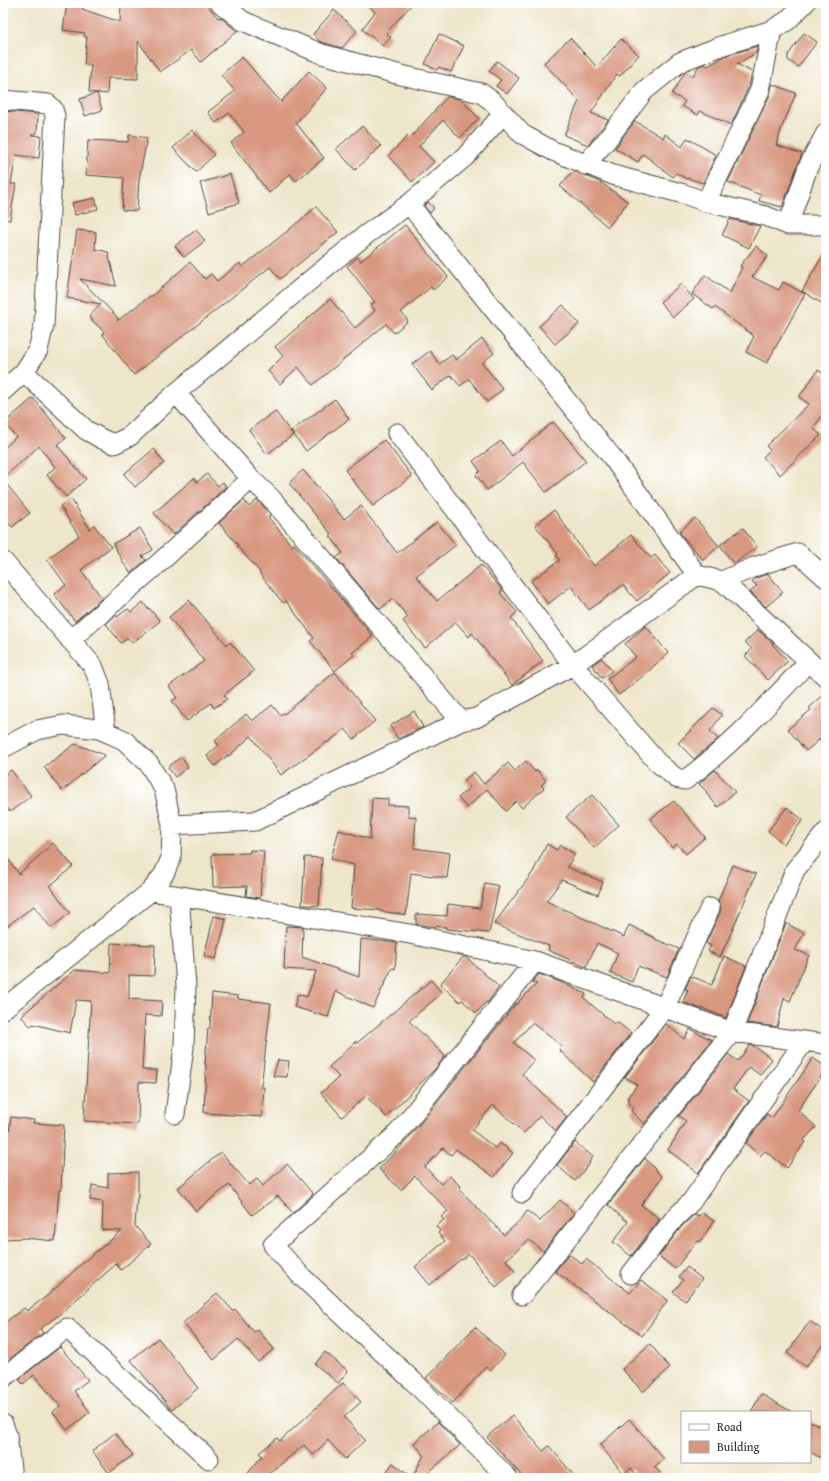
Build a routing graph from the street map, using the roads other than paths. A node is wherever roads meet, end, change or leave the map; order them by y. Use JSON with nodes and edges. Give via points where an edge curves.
{"nodes":[{"id":1,"x":220,"y":3,"type":"edge"},
{"id":2,"x":805,"y":3,"type":"edge"},
{"id":3,"x":772,"y":30,"type":"junction"},
{"id":4,"x":3,"y":100,"type":"edge"},
{"id":5,"x":503,"y":114,"type":"junction"},
{"id":6,"x":826,"y":133,"type":"edge"},
{"id":7,"x":586,"y":165,"type":"junction"},
{"id":8,"x":706,"y":202,"type":"junction"},
{"id":9,"x":409,"y":204,"type":"junction"},
{"id":10,"x":788,"y":225,"type":"junction"},
{"id":11,"x":826,"y":225,"type":"edge"},
{"id":12,"x":24,"y":372,"type":"junction"},
{"id":13,"x":3,"y":391,"type":"edge"},
{"id":14,"x":176,"y":393,"type":"junction"},
{"id":15,"x":397,"y":433,"type":"dead end"},
{"id":16,"x":251,"y":479,"type":"junction"},
{"id":17,"x":3,"y":561,"type":"edge"},
{"id":18,"x":697,"y":575,"type":"junction"},
{"id":19,"x":826,"y":578,"type":"edge"},
{"id":20,"x":722,"y":581,"type":"junction"},
{"id":21,"x":70,"y":640,"type":"junction"},
{"id":22,"x":809,"y":661,"type":"junction"},
{"id":23,"x":573,"y":664,"type":"junction"},
{"id":24,"x":826,"y":677,"type":"edge"},
{"id":25,"x":461,"y":721,"type":"junction"},
{"id":26,"x":106,"y":732,"type":"junction"},
{"id":27,"x":3,"y":748,"type":"edge"},
{"id":28,"x":172,"y":825,"type":"junction"},
{"id":29,"x":826,"y":832,"type":"edge"},
{"id":30,"x":151,"y":891,"type":"junction"},
{"id":31,"x":179,"y":896,"type":"junction"},
{"id":32,"x":710,"y":908,"type":"dead end"},
{"id":33,"x":535,"y":961,"type":"junction"},
{"id":34,"x":665,"y":1007,"type":"junction"},
{"id":35,"x":3,"y":1009,"type":"edge"},
{"id":36,"x":732,"y":1032,"type":"junction"},
{"id":37,"x":804,"y":1042,"type":"junction"},
{"id":38,"x":826,"y":1044,"type":"edge"},
{"id":39,"x":175,"y":1114,"type":"dead end"},
{"id":40,"x":522,"y":1193,"type":"dead end"},
{"id":41,"x":631,"y":1274,"type":"dead end"},
{"id":42,"x":522,"y":1295,"type":"dead end"},
{"id":43,"x":3,"y":1378,"type":"edge"},
{"id":44,"x":3,"y":1424,"type":"edge"},
{"id":45,"x":209,"y":1459,"type":"dead end"},
{"id":46,"x":12,"y":1478,"type":"edge"},
{"id":47,"x":508,"y":1478,"type":"edge"}],
"edges":[{"from":1,"to":5,"type":"street","via":[[243,21],[322,54],[481,93]]},
{"from":2,"to":3,"type":"street","via":[[787,21]]},
{"from":3,"to":7,"type":"street","via":[[680,62],[644,91]]},
{"from":3,"to":8,"type":"street","via":[[760,90]]},
{"from":4,"to":12,"type":"street","via":[[48,104],[55,116],[44,325],[38,350]]},
{"from":5,"to":7,"type":"street","via":[[522,134]]},
{"from":5,"to":9,"type":"street","via":[[465,157]]},
{"from":6,"to":10,"type":"street","via":[[808,167]]},
{"from":7,"to":8,"type":"street"},
{"from":8,"to":10,"type":"street","via":[[766,216]]},
{"from":9,"to":14,"type":"street","via":[[367,234]]},
{"from":9,"to":18,"type":"street","via":[[612,457]]},
{"from":10,"to":11,"type":"street"},
{"from":12,"to":13,"type":"street"},
{"from":12,"to":14,"type":"street","via":[[86,430],[114,444],[130,436]]},
{"from":14,"to":16,"type":"street"},
{"from":15,"to":23,"type":"street"},
{"from":16,"to":21,"type":"street"},
{"from":16,"to":25,"type":"street"},
{"from":17,"to":21,"type":"street"},
{"from":18,"to":20,"type":"street"},
{"from":18,"to":23,"type":"street"},
{"from":19,"to":20,"type":"street","via":[[798,553],[754,567]]},
{"from":20,"to":22,"type":"street"},
{"from":21,"to":26,"type":"street","via":[[93,666],[100,684]]},
{"from":22,"to":23,"type":"street","via":[[758,716],[706,764],[684,780],[676,778],[657,762]]},
{"from":22,"to":24,"type":"street"},
{"from":23,"to":25,"type":"street","via":[[476,718]]},
{"from":25,"to":28,"type":"street","via":[[255,821]]},
{"from":26,"to":27,"type":"street","via":[[63,725],[37,730]]},
{"from":26,"to":28,"type":"street","via":[[124,740],[149,764],[164,789]]},
{"from":28,"to":30,"type":"street","via":[[171,858],[164,874]]},
{"from":29,"to":36,"type":"street","via":[[795,870]]},
{"from":30,"to":31,"type":"street"},
{"from":30,"to":35,"type":"street"},
{"from":31,"to":33,"type":"street","via":[[410,934]]},
{"from":31,"to":39,"type":"street","via":[[186,986],[184,1047]]},
{"from":32,"to":34,"type":"street"},
{"from":33,"to":34,"type":"street"},
{"from":33,"to":47,"type":"street","via":[[397,1134],[273,1245],[302,1277],[413,1381]]},
{"from":34,"to":36,"type":"street"},
{"from":34,"to":40,"type":"street"},
{"from":36,"to":37,"type":"street"},
{"from":36,"to":42,"type":"street"},
{"from":37,"to":38,"type":"street"},
{"from":37,"to":41,"type":"street","via":[[692,1202],[674,1219]]},
{"from":43,"to":45,"type":"street","via":[[67,1328]]},
{"from":44,"to":46,"type":"street","via":[[7,1435]]}]}
